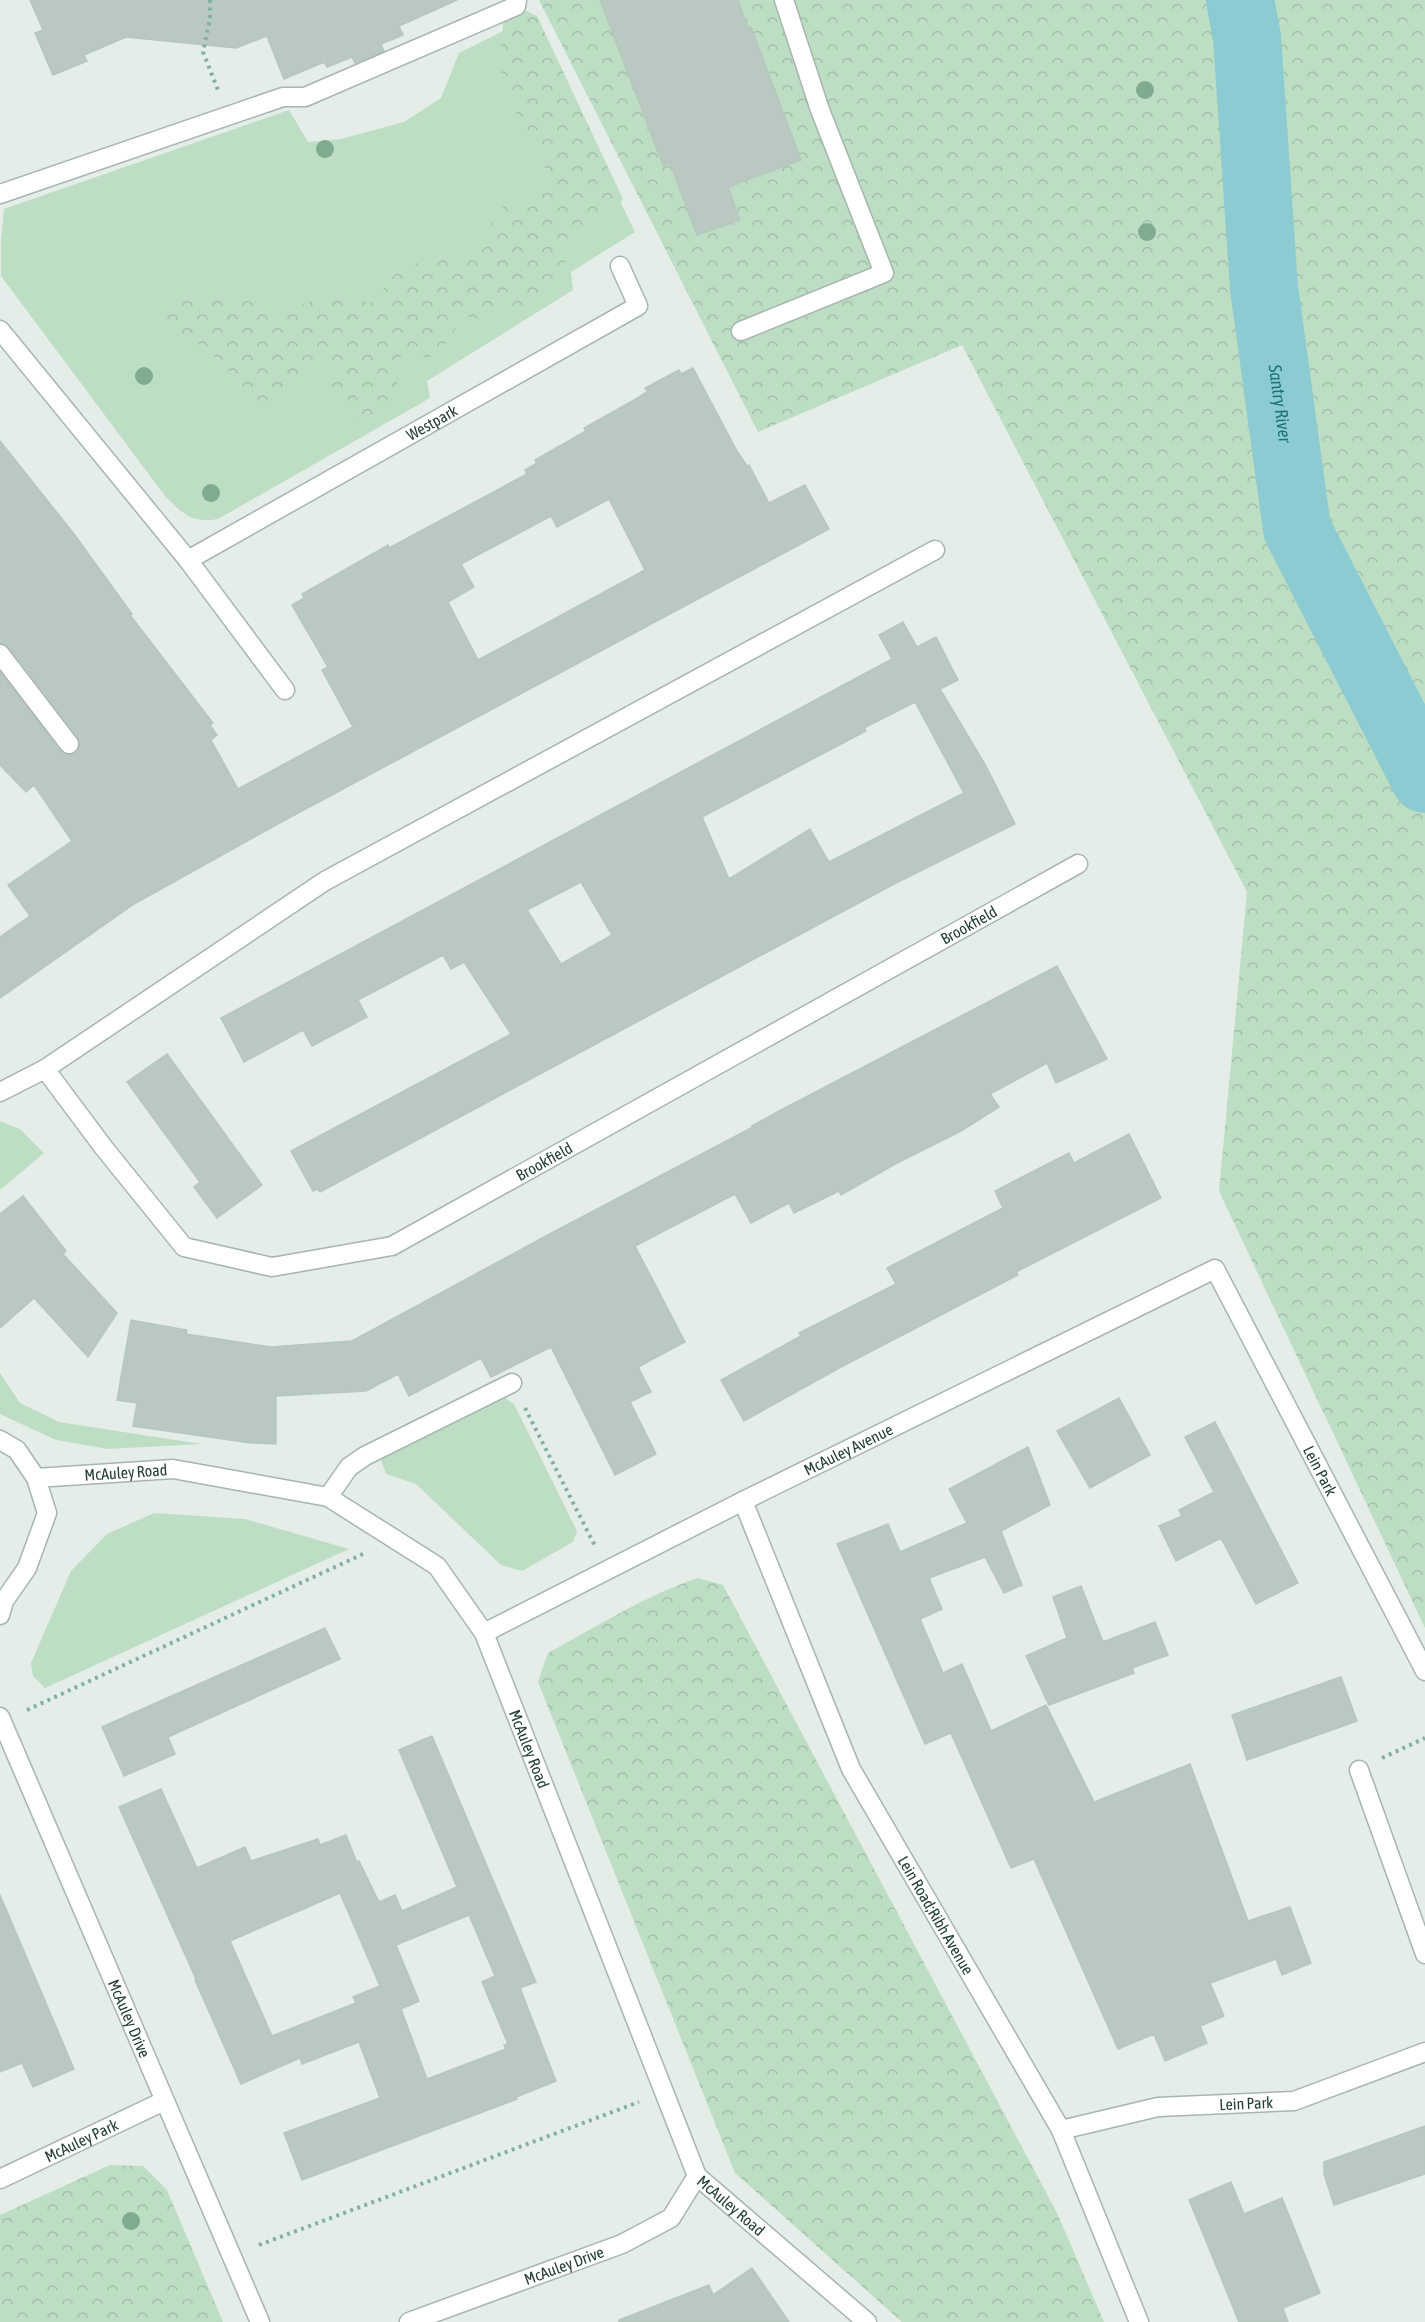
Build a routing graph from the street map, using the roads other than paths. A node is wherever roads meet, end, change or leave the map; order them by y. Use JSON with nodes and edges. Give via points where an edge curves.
{"nodes":[{"id":1,"x":517,"y":0,"type":"edge"},
{"id":2,"x":784,"y":0,"type":"edge"},
{"id":3,"x":0,"y":194,"type":"edge"},
{"id":4,"x":621,"y":266,"type":"dead end"},
{"id":5,"x":0,"y":330,"type":"edge"},
{"id":6,"x":741,"y":331,"type":"dead end"},
{"id":7,"x":935,"y":550,"type":"dead end"},
{"id":8,"x":188,"y":560,"type":"junction"},
{"id":9,"x":0,"y":654,"type":"edge"},
{"id":10,"x":285,"y":690,"type":"dead end"},
{"id":11,"x":69,"y":744,"type":"dead end"},
{"id":12,"x":1078,"y":864,"type":"dead end"},
{"id":13,"x":45,"y":1069,"type":"junction"},
{"id":14,"x":0,"y":1092,"type":"edge"},
{"id":15,"x":1215,"y":1269,"type":"joint"},
{"id":16,"x":512,"y":1383,"type":"road end"},
{"id":17,"x":0,"y":1440,"type":"edge"},
{"id":18,"x":36,"y":1478,"type":"junction"},
{"id":19,"x":328,"y":1497,"type":"junction"},
{"id":20,"x":742,"y":1501,"type":"junction"},
{"id":21,"x":0,"y":1615,"type":"edge"},
{"id":22,"x":484,"y":1633,"type":"junction"},
{"id":23,"x":1425,"y":1671,"type":"edge"},
{"id":24,"x":1,"y":1719,"type":"edge"},
{"id":25,"x":1359,"y":1770,"type":"road end"},
{"id":26,"x":1425,"y":1954,"type":"edge"},
{"id":27,"x":1425,"y":2052,"type":"edge"},
{"id":28,"x":164,"y":2101,"type":"junction"},
{"id":29,"x":1061,"y":2130,"type":"junction"},
{"id":30,"x":697,"y":2176,"type":"junction"},
{"id":31,"x":0,"y":2179,"type":"edge"},
{"id":32,"x":260,"y":2322,"type":"edge"},
{"id":33,"x":409,"y":2322,"type":"edge"},
{"id":34,"x":867,"y":2322,"type":"edge"},
{"id":35,"x":1139,"y":2322,"type":"edge"}],
"edges":[{"from":1,"to":3,"type":"street","via":[[516,6],[305,97],[283,97]]},
{"from":2,"to":6,"type":"street","via":[[820,110],[884,273]]},
{"from":4,"to":8,"type":"street","name":"Westpark","via":[[638,306]]},
{"from":5,"to":8,"type":"street"},
{"from":7,"to":13,"type":"street","via":[[325,881]]},
{"from":8,"to":10,"type":"street"},
{"from":9,"to":11,"type":"street"},
{"from":12,"to":13,"type":"street","name":"Brookfield","via":[[392,1246],[272,1267],[184,1247]]},
{"from":13,"to":14,"type":"street"},
{"from":15,"to":20,"type":"street","name":"McAuley Avenue"},
{"from":15,"to":23,"type":"street","name":"Lein Park"},
{"from":16,"to":19,"type":"street","via":[[365,1456],[349,1467]]},
{"from":17,"to":18,"type":"street","via":[[17,1450]]},
{"from":18,"to":19,"type":"street","name":"McAuley Road","via":[[173,1469]]},
{"from":18,"to":21,"type":"street","via":[[46,1513],[27,1568],[4,1601]]},
{"from":19,"to":22,"type":"street","name":"McAuley Road","via":[[437,1566]]},
{"from":20,"to":22,"type":"street","name":"McAuley Avenue"},
{"from":20,"to":29,"type":"street","name":"Lein Road;Ribh Avenue","via":[[851,1769]]},
{"from":22,"to":30,"type":"street","name":"McAuley Road"},
{"from":24,"to":28,"type":"street","name":"McAuley Drive"},
{"from":25,"to":26,"type":"street"},
{"from":27,"to":29,"type":"street","name":"Lein Park","via":[[1294,2101],[1158,2107]]},
{"from":28,"to":31,"type":"street","name":"McAuley Park"},
{"from":28,"to":32,"type":"street","name":"McAuley Drive"},
{"from":29,"to":35,"type":"street","name":"Lein Road;Ribh Avenue"},
{"from":30,"to":33,"type":"street","name":"McAuley Drive","via":[[671,2218],[622,2244]]},
{"from":30,"to":34,"type":"street","name":"McAuley Road"}]}
